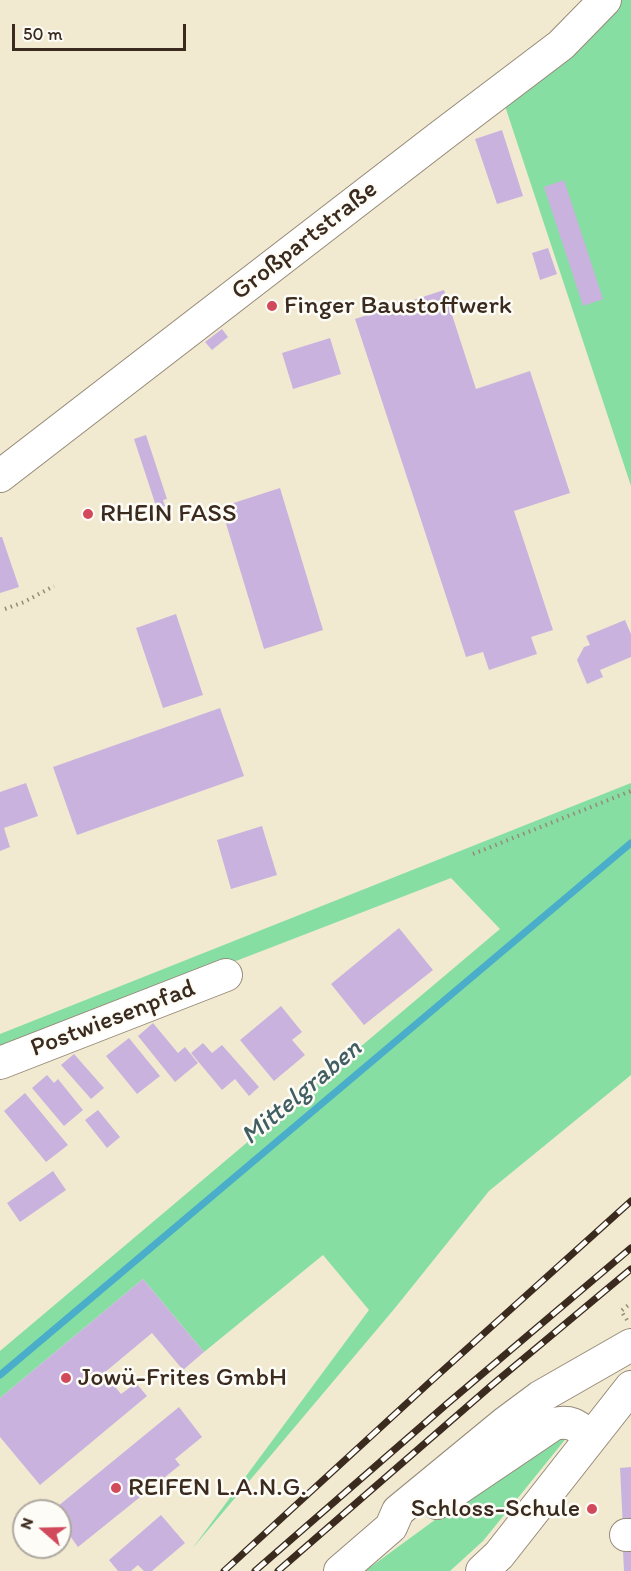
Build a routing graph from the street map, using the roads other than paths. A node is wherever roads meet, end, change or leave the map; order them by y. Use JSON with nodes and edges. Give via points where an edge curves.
{"nodes":[{"id":1,"x":605,"y":0,"type":"edge"},
{"id":2,"x":0,"y":476,"type":"edge"},
{"id":3,"x":226,"y":975,"type":"dead end"},
{"id":4,"x":0,"y":1063,"type":"edge"},
{"id":5,"x":631,"y":1346,"type":"edge"},
{"id":6,"x":628,"y":1394,"type":"edge"},
{"id":7,"x":591,"y":1437,"type":"junction"},
{"id":8,"x":391,"y":1527,"type":"junction"},
{"id":9,"x":340,"y":1571,"type":"edge"},
{"id":10,"x":482,"y":1571,"type":"edge"}],
"edges":[{"from":1,"to":2,"type":"street","name":"Großpartstraße","via":[[561,45]]},
{"from":3,"to":4,"type":"street","name":"Postwiesenpfad"},
{"from":5,"to":8,"type":"street","via":[[540,1397],[505,1423],[398,1510]]},
{"from":6,"to":7,"type":"street"},
{"from":7,"to":8,"type":"street","via":[[575,1424],[554,1424],[407,1524]]},
{"from":7,"to":10,"type":"street","via":[[499,1555]]},
{"from":8,"to":9,"type":"street"}]}
